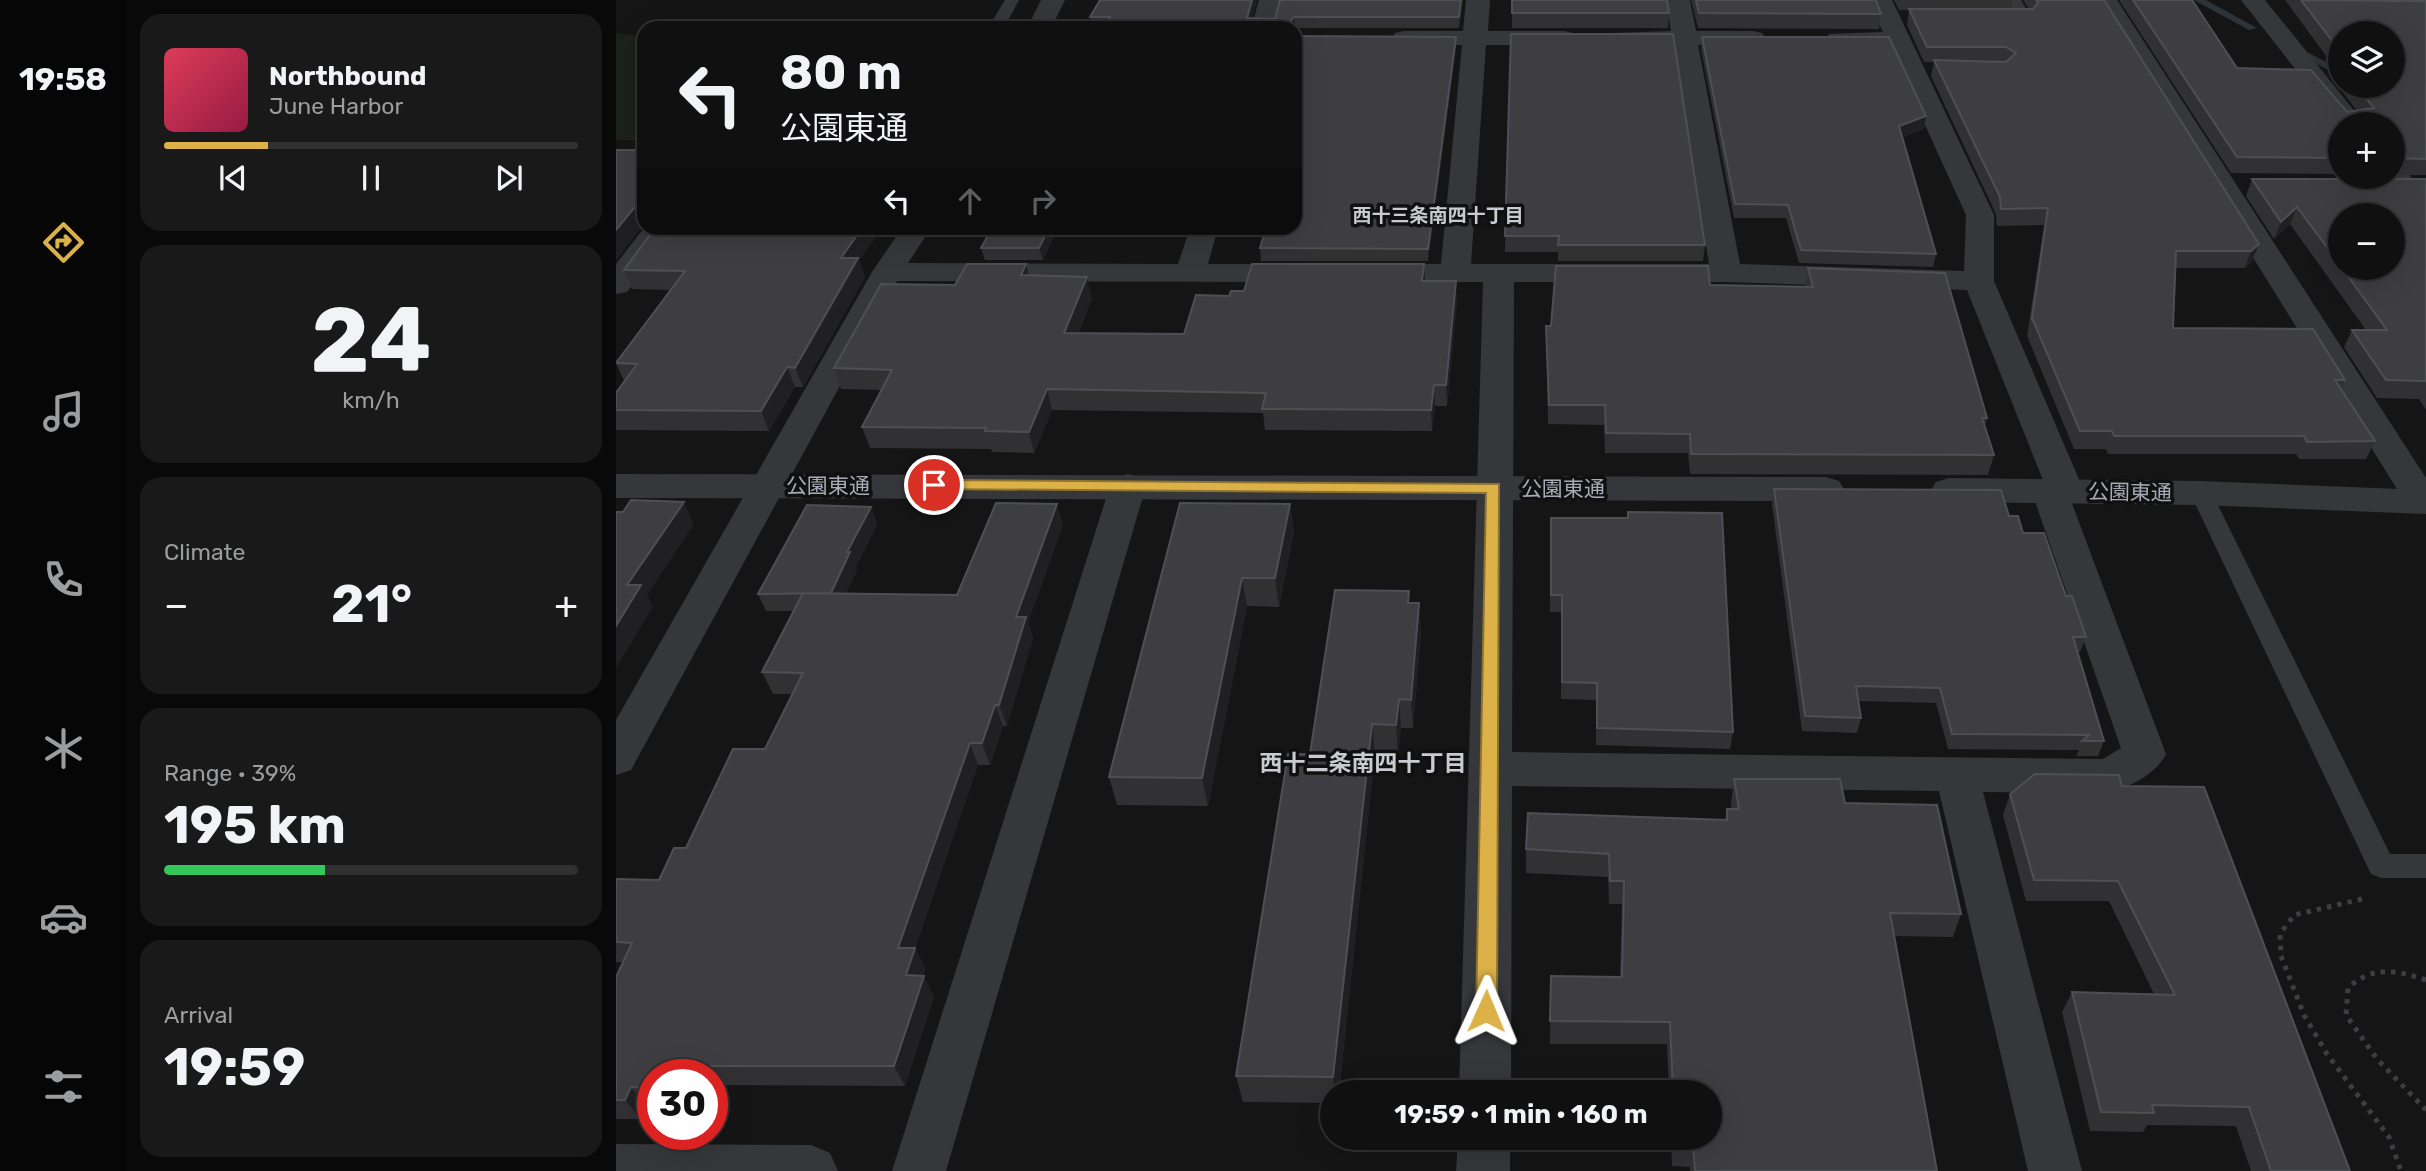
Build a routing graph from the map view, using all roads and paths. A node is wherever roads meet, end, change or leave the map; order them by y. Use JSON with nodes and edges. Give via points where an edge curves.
{"nodes":[{"id":1,"x":1012,"y":0,"type":"edge"},
{"id":2,"x":1054,"y":0,"type":"edge"},
{"id":3,"x":1270,"y":0,"type":"edge"},
{"id":4,"x":1478,"y":0,"type":"edge"},
{"id":5,"x":1678,"y":0,"type":"edge"},
{"id":6,"x":2014,"y":0,"type":"edge"},
{"id":7,"x":2105,"y":0,"type":"edge"},
{"id":8,"x":2253,"y":0,"type":"edge"},
{"id":9,"x":1892,"y":18,"type":"edge"},
{"id":10,"x":1983,"y":18,"type":"edge"},
{"id":11,"x":1000,"y":21,"type":"edge"},
{"id":12,"x":1042,"y":21,"type":"edge"},
{"id":13,"x":1265,"y":21,"type":"edge"},
{"id":14,"x":1378,"y":38,"type":"edge"},
{"id":15,"x":1476,"y":38,"type":"junction"},
{"id":16,"x":1686,"y":38,"type":"junction"},
{"id":17,"x":1779,"y":38,"type":"edge"},
{"id":18,"x":1819,"y":38,"type":"edge"},
{"id":19,"x":2342,"y":112,"type":"edge"},
{"id":20,"x":2405,"y":189,"type":"edge"},
{"id":21,"x":2426,"y":213,"type":"edge"},
{"id":22,"x":654,"y":235,"type":"edge"},
{"id":23,"x":911,"y":235,"type":"edge"},
{"id":24,"x":1202,"y":235,"type":"edge"},
{"id":25,"x":887,"y":272,"type":"junction"},
{"id":26,"x":1455,"y":272,"type":"junction"},
{"id":27,"x":1499,"y":272,"type":"junction"},
{"id":28,"x":1190,"y":273,"type":"junction"},
{"id":29,"x":1726,"y":273,"type":"junction"},
{"id":30,"x":1979,"y":281,"type":"junction"},
{"id":31,"x":616,"y":285,"type":"edge"},
{"id":32,"x":767,"y":485,"type":"junction"},
{"id":33,"x":616,"y":486,"type":"edge"},
{"id":34,"x":1128,"y":486,"type":"junction"},
{"id":35,"x":1494,"y":488,"type":"junction"},
{"id":36,"x":1855,"y":489,"type":"edge"},
{"id":37,"x":1910,"y":490,"type":"edge"},
{"id":38,"x":2057,"y":491,"type":"junction"},
{"id":39,"x":2201,"y":493,"type":"junction"},
{"id":40,"x":2424,"y":502,"type":"edge"},
{"id":41,"x":616,"y":758,"type":"edge"},
{"id":42,"x":1492,"y":769,"type":"junction"},
{"id":43,"x":1957,"y":775,"type":"junction"},
{"id":44,"x":2426,"y":866,"type":"edge"},
{"id":45,"x":2426,"y":980,"type":"edge"},
{"id":46,"x":1485,"y":1080,"type":"edge"},
{"id":47,"x":2426,"y":1110,"type":"edge"},
{"id":48,"x":1483,"y":1150,"type":"edge"},
{"id":49,"x":616,"y":1170,"type":"edge"},
{"id":50,"x":811,"y":1171,"type":"edge"},
{"id":51,"x":919,"y":1171,"type":"edge"},
{"id":52,"x":1483,"y":1171,"type":"edge"},
{"id":53,"x":2055,"y":1171,"type":"edge"}],
"edges":[{"from":1,"to":11,"type":"lane"},
{"from":2,"to":12,"type":"street"},
{"from":3,"to":13,"type":"street"},
{"from":4,"to":15,"type":"street"},
{"from":5,"to":16,"type":"street"},
{"from":6,"to":10,"type":"lane","via":[[2024,19]]},
{"from":7,"to":40,"type":"street","via":[[2235,184]]},
{"from":8,"to":19,"type":"street"},
{"from":9,"to":18,"type":"street"},
{"from":9,"to":30,"type":"street","via":[[1980,215]]},
{"from":14,"to":15,"type":"street"},
{"from":15,"to":16,"type":"street"},
{"from":15,"to":26,"type":"street"},
{"from":16,"to":17,"type":"street"},
{"from":16,"to":29,"type":"street"},
{"from":20,"to":21,"type":"street"},
{"from":22,"to":31,"type":"street"},
{"from":23,"to":25,"type":"street"},
{"from":24,"to":28,"type":"street"},
{"from":25,"to":28,"type":"street"},
{"from":25,"to":32,"type":"street"},
{"from":26,"to":27,"type":"street"},
{"from":26,"to":28,"type":"street"},
{"from":27,"to":29,"type":"street"},
{"from":27,"to":35,"type":"street"},
{"from":29,"to":30,"type":"street"},
{"from":30,"to":38,"type":"street"},
{"from":32,"to":33,"type":"street","name":"公園東通"},
{"from":32,"to":34,"type":"street","name":"公園東通"},
{"from":32,"to":41,"type":"street"},
{"from":34,"to":35,"type":"street","name":"公園東通"},
{"from":34,"to":51,"type":"street"},
{"from":35,"to":36,"type":"street","name":"公園東通"},
{"from":35,"to":42,"type":"street"},
{"from":37,"to":38,"type":"street","name":"公園東通"},
{"from":38,"to":39,"type":"street","name":"公園東通"},
{"from":38,"to":43,"type":"street","via":[[2145,754],[2110,776]]},
{"from":39,"to":40,"type":"street","name":"公園東通"},
{"from":39,"to":44,"type":"lane","via":[[2381,866]]},
{"from":42,"to":43,"type":"street"},
{"from":42,"to":46,"type":"street"},
{"from":43,"to":53,"type":"street"},
{"from":45,"to":47,"type":"path","via":[[2376,970],[2359,975],[2348,988],[2346,1015],[2377,1059]]},
{"from":48,"to":52,"type":"street"},
{"from":49,"to":50,"type":"street"}]}
